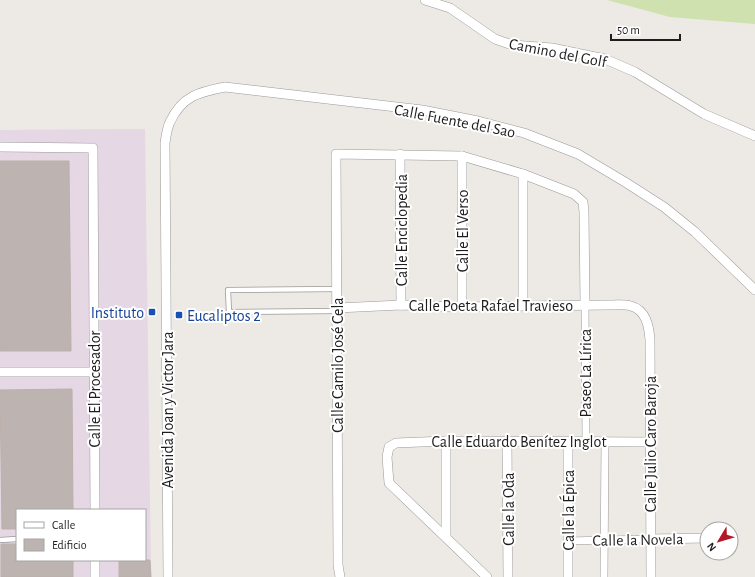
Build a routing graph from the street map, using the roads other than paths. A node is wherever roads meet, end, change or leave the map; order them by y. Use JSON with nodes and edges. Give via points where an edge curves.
{"nodes":[{"id":1,"x":425,"y":0,"type":"edge"},
{"id":2,"x":182,"y":103,"type":"joint"},
{"id":3,"x":755,"y":136,"type":"edge"},
{"id":4,"x":0,"y":147,"type":"edge"},
{"id":5,"x":400,"y":154,"type":"junction"},
{"id":6,"x":462,"y":156,"type":"junction"},
{"id":7,"x":523,"y":174,"type":"junction"},
{"id":8,"x":337,"y":289,"type":"junction"},
{"id":9,"x":755,"y":290,"type":"edge"},
{"id":10,"x":401,"y":305,"type":"junction"},
{"id":11,"x":523,"y":305,"type":"junction"},
{"id":12,"x":585,"y":305,"type":"junction"},
{"id":13,"x":462,"y":307,"type":"junction"},
{"id":14,"x":337,"y":309,"type":"junction"},
{"id":15,"x":643,"y":313,"type":"joint"},
{"id":16,"x":0,"y":372,"type":"edge"},
{"id":17,"x":94,"y":372,"type":"junction"},
{"id":18,"x":446,"y":441,"type":"junction"},
{"id":19,"x":507,"y":441,"type":"junction"},
{"id":20,"x":586,"y":441,"type":"junction"},
{"id":21,"x":605,"y":441,"type":"junction"},
{"id":22,"x":568,"y":442,"type":"junction"},
{"id":23,"x":650,"y":442,"type":"junction"},
{"id":24,"x":95,"y":509,"type":"edge"},
{"id":25,"x":446,"y":537,"type":"junction"},
{"id":26,"x":699,"y":538,"type":"edge"},
{"id":27,"x":16,"y":539,"type":"edge"},
{"id":28,"x":650,"y":539,"type":"junction"},
{"id":29,"x":0,"y":540,"type":"edge"},
{"id":30,"x":604,"y":540,"type":"junction"},
{"id":31,"x":568,"y":541,"type":"junction"},
{"id":32,"x":95,"y":561,"type":"edge"},
{"id":33,"x":95,"y":577,"type":"edge"},
{"id":34,"x":168,"y":577,"type":"edge"},
{"id":35,"x":340,"y":577,"type":"edge"},
{"id":36,"x":487,"y":577,"type":"edge"},
{"id":37,"x":508,"y":577,"type":"edge"},
{"id":38,"x":568,"y":577,"type":"edge"},
{"id":39,"x":604,"y":577,"type":"edge"},
{"id":40,"x":651,"y":577,"type":"edge"}],
"edges":[{"from":1,"to":3,"type":"street","name":"Camino del Golf","via":[[450,8],[495,39],[512,45],[552,48],[605,58],[635,72],[704,114]]},
{"from":2,"to":9,"type":"street","name":"Calle Fuente del Sao","via":[[200,92],[225,87],[422,110],[524,133],[578,154],[664,207],[695,232]]},
{"from":2,"to":34,"type":"street","name":"Avenida Joan y Victor Jara","via":[[169,122],[165,143]]},
{"from":4,"to":17,"type":"street","name":"Calle El Procesador","via":[[93,148]]},
{"from":5,"to":6,"type":"street"},
{"from":5,"to":8,"type":"street","name":"Calle Camilo José Cela","via":[[336,154]]},
{"from":5,"to":10,"type":"street","name":"Calle Enciclopedia"},
{"from":6,"to":7,"type":"street"},
{"from":6,"to":13,"type":"street","name":"Calle El Verso"},
{"from":7,"to":11,"type":"street"},
{"from":7,"to":12,"type":"street","via":[[574,194],[583,202]]},
{"from":8,"to":14,"type":"street","name":"Calle Camilo José Cela"},
{"from":8,"to":14,"type":"lane","via":[[228,290],[228,312]]},
{"from":10,"to":13,"type":"street","name":"Calle Poeta Rafael Travieso"},
{"from":10,"to":14,"type":"street","name":"Calle Poeta Rafael Travieso"},
{"from":11,"to":12,"type":"street","name":"Calle Poeta Rafael Travieso"},
{"from":11,"to":13,"type":"street","name":"Calle Poeta Rafael Travieso"},
{"from":12,"to":15,"type":"street","name":"Calle Poeta Rafael Travieso","via":[[631,306]]},
{"from":12,"to":20,"type":"street","name":"Paseo La Lírica"},
{"from":14,"to":35,"type":"street","name":"Calle Camilo José Cela","via":[[336,425]]},
{"from":15,"to":23,"type":"street","name":"Calle Julio Caro Baroja","via":[[650,327]]},
{"from":16,"to":17,"type":"street"},
{"from":17,"to":24,"type":"street","name":"Calle El Procesador"},
{"from":18,"to":19,"type":"street","name":"Calle Eduardo Benítez Inglot"},
{"from":18,"to":25,"type":"street"},
{"from":18,"to":25,"type":"street","name":"Calle Eduardo Benítez Inglot","via":[[396,443],[389,447],[387,457],[389,483]]},
{"from":19,"to":22,"type":"street","name":"Calle Eduardo Benítez Inglot"},
{"from":19,"to":37,"type":"street","name":"Calle la Oda"},
{"from":20,"to":21,"type":"street","name":"Calle Eduardo Benítez Inglot"},
{"from":20,"to":22,"type":"street","name":"Calle Eduardo Benítez Inglot"},
{"from":21,"to":23,"type":"street","name":"Calle Eduardo Benítez Inglot"},
{"from":21,"to":30,"type":"street"},
{"from":22,"to":31,"type":"street","name":"Calle la Épica"},
{"from":23,"to":28,"type":"street","name":"Calle Julio Caro Baroja"},
{"from":25,"to":36,"type":"street"},
{"from":26,"to":28,"type":"street","name":"Calle la Novela"},
{"from":27,"to":29,"type":"lane"},
{"from":28,"to":30,"type":"street","name":"Calle la Novela"},
{"from":28,"to":40,"type":"street","name":"Calle Julio Caro Baroja"},
{"from":30,"to":31,"type":"street","name":"Calle la Novela"},
{"from":30,"to":39,"type":"street"},
{"from":31,"to":38,"type":"street","name":"Calle la Épica"},
{"from":32,"to":33,"type":"street"}]}
